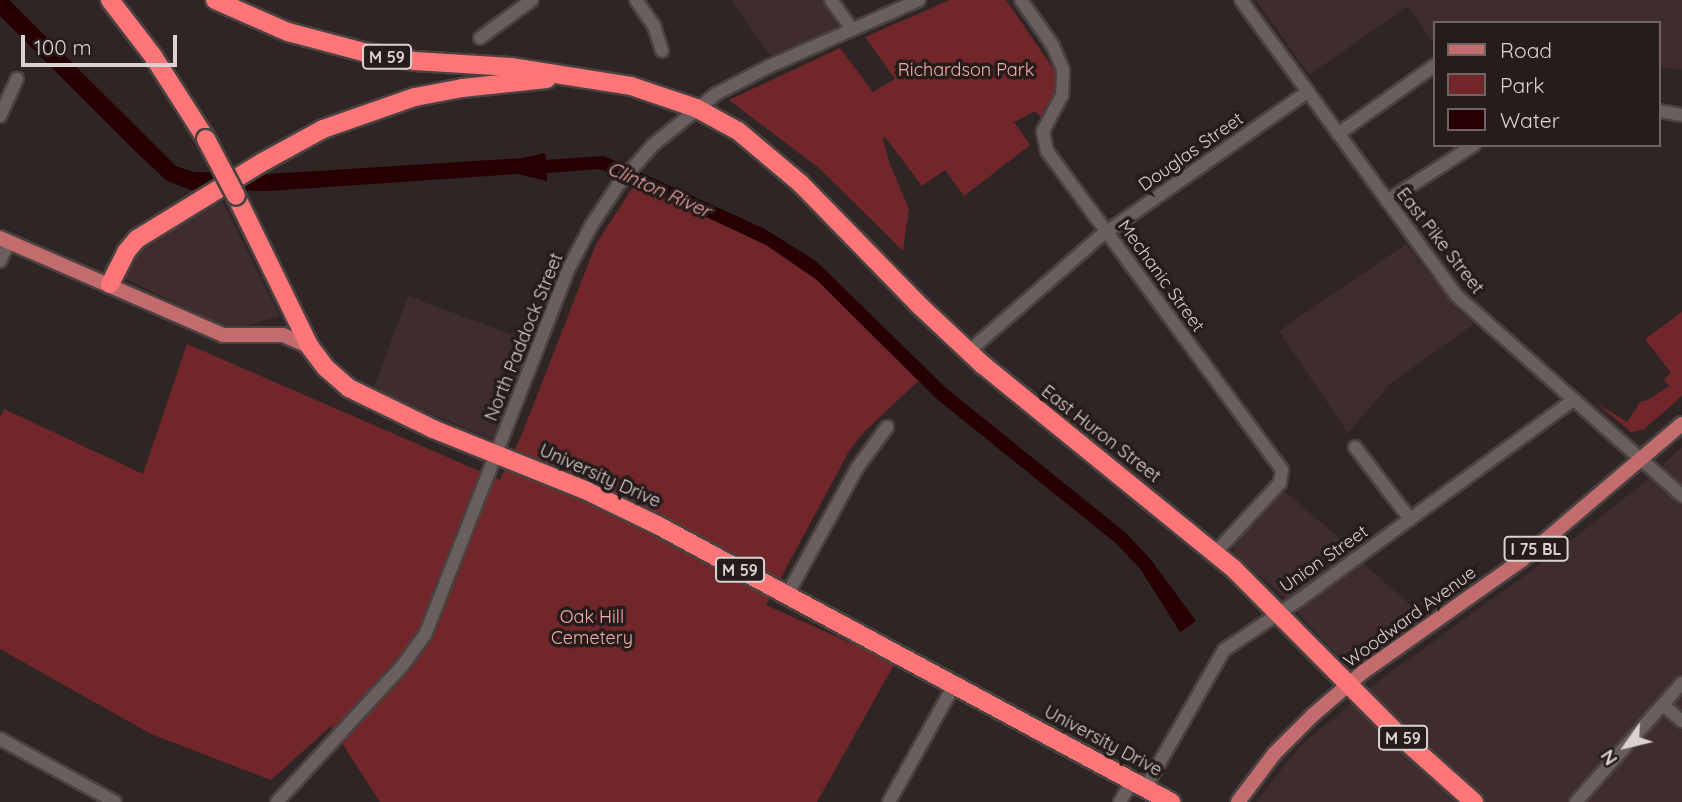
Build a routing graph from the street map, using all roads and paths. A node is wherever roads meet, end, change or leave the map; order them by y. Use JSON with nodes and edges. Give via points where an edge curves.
{"nodes":[{"id":1,"x":110,"y":0,"type":"edge"},
{"id":2,"x":215,"y":0,"type":"edge"},
{"id":3,"x":532,"y":0,"type":"edge"},
{"id":4,"x":636,"y":0,"type":"edge"},
{"id":5,"x":831,"y":0,"type":"edge"},
{"id":6,"x":919,"y":0,"type":"edge"},
{"id":7,"x":1021,"y":0,"type":"edge"},
{"id":8,"x":1241,"y":0,"type":"edge"},
{"id":9,"x":852,"y":29,"type":"junction"},
{"id":10,"x":480,"y":38,"type":"dead end"},
{"id":11,"x":662,"y":51,"type":"dead end"},
{"id":12,"x":1434,"y":66,"type":"edge"},
{"id":13,"x":568,"y":77,"type":"junction"},
{"id":14,"x":17,"y":79,"type":"dead end"},
{"id":15,"x":1307,"y":92,"type":"junction"},
{"id":16,"x":696,"y":108,"type":"junction"},
{"id":17,"x":1661,"y":111,"type":"edge"},
{"id":18,"x":1682,"y":115,"type":"edge"},
{"id":19,"x":0,"y":116,"type":"edge"},
{"id":20,"x":1338,"y":134,"type":"junction"},
{"id":21,"x":1471,"y":147,"type":"edge"},
{"id":22,"x":1387,"y":201,"type":"junction"},
{"id":23,"x":1107,"y":232,"type":"junction"},
{"id":24,"x":5,"y":240,"type":"edge"},
{"id":25,"x":0,"y":261,"type":"edge"},
{"id":26,"x":110,"y":285,"type":"junction"},
{"id":27,"x":310,"y":347,"type":"junction"},
{"id":28,"x":968,"y":352,"type":"junction"},
{"id":29,"x":1573,"y":400,"type":"junction"},
{"id":30,"x":1682,"y":424,"type":"edge"},
{"id":31,"x":887,"y":427,"type":"dead end"},
{"id":32,"x":1355,"y":447,"type":"dead end"},
{"id":33,"x":497,"y":454,"type":"junction"},
{"id":34,"x":1639,"y":458,"type":"junction"},
{"id":35,"x":1682,"y":496,"type":"edge"},
{"id":36,"x":1410,"y":519,"type":"junction"},
{"id":37,"x":1216,"y":552,"type":"junction"},
{"id":38,"x":787,"y":595,"type":"junction"},
{"id":39,"x":1279,"y":612,"type":"junction"},
{"id":40,"x":1682,"y":683,"type":"edge"},
{"id":41,"x":1349,"y":684,"type":"junction"},
{"id":42,"x":954,"y":685,"type":"junction"},
{"id":43,"x":1663,"y":705,"type":"junction"},
{"id":44,"x":1682,"y":721,"type":"edge"},
{"id":45,"x":0,"y":739,"type":"edge"},
{"id":46,"x":1138,"y":785,"type":"junction"},
{"id":47,"x":115,"y":802,"type":"edge"},
{"id":48,"x":277,"y":802,"type":"edge"},
{"id":49,"x":889,"y":802,"type":"edge"},
{"id":50,"x":1120,"y":802,"type":"edge"},
{"id":51,"x":1171,"y":802,"type":"edge"},
{"id":52,"x":1238,"y":802,"type":"edge"},
{"id":53,"x":1474,"y":802,"type":"edge"},
{"id":54,"x":1576,"y":802,"type":"edge"}],
"edges":[{"from":1,"to":27,"type":"highway","number":"M 59","bridge":true,"via":[[153,56],[206,139]]},
{"from":2,"to":13,"type":"highway","number":"M 59","via":[[288,32],[363,52]]},
{"from":3,"to":10,"type":"street"},
{"from":4,"to":11,"type":"street","via":[[654,26]]},
{"from":5,"to":9,"type":"street"},
{"from":6,"to":9,"type":"street","name":"North Paddock Street"},
{"from":7,"to":23,"type":"street","name":"Mechanic Street","via":[[1054,46],[1063,70],[1062,95],[1044,128],[1045,145]]},
{"from":8,"to":15,"type":"street","name":"East Pike Street"},
{"from":9,"to":16,"type":"street","name":"North Paddock Street","via":[[758,71]]},
{"from":12,"to":20,"type":"street"},
{"from":13,"to":16,"type":"highway","number":"M 59","via":[[631,86]]},
{"from":13,"to":26,"type":"highway","via":[[415,97],[323,129],[137,239]]},
{"from":14,"to":19,"type":"street"},
{"from":15,"to":20,"type":"street","name":"East Pike Street"},
{"from":15,"to":23,"type":"street","name":"Douglas Street"},
{"from":16,"to":28,"type":"highway","name":"East Huron Street","number":"M 59","via":[[769,154]]},
{"from":16,"to":33,"type":"street","name":"North Paddock Street","via":[[638,160],[590,226]]},
{"from":17,"to":18,"type":"street"},
{"from":20,"to":22,"type":"street","name":"East Pike Street"},
{"from":21,"to":22,"type":"street"},
{"from":22,"to":29,"type":"street","name":"East Pike Street","via":[[1462,302]]},
{"from":23,"to":28,"type":"street","name":"Douglas Street"},
{"from":23,"to":37,"type":"street","name":"Mechanic Street","via":[[1282,470],[1280,483]]},
{"from":24,"to":25,"type":"street"},
{"from":24,"to":26,"type":"main road","name":"University Drive"},
{"from":26,"to":27,"type":"main road","name":"University Drive","via":[[217,333],[283,335]]},
{"from":27,"to":33,"type":"highway","name":"University Drive","number":"M 59","via":[[338,380],[361,396]]},
{"from":28,"to":37,"type":"highway","name":"East Huron Street","number":"M 59"},
{"from":29,"to":34,"type":"street","name":"East Pike Street"},
{"from":29,"to":36,"type":"street","name":"Union Street"},
{"from":30,"to":34,"type":"main road","name":"Woodward Avenue","number":"I 75 BL"},
{"from":31,"to":38,"type":"street","via":[[857,468]]},
{"from":32,"to":36,"type":"street"},
{"from":33,"to":38,"type":"highway","name":"University Drive","number":"M 59","via":[[636,514]]},
{"from":33,"to":48,"type":"street","name":"North Paddock Street","via":[[423,638]]},
{"from":34,"to":35,"type":"street","name":"East Pike Street"},
{"from":34,"to":41,"type":"main road","name":"Woodward Avenue","number":"I 75 BL","via":[[1522,560]]},
{"from":36,"to":39,"type":"street","name":"Union Street"},
{"from":37,"to":39,"type":"highway","name":"East Huron Street","number":"M 59"},
{"from":38,"to":42,"type":"highway","name":"University Drive","number":"M 59"},
{"from":39,"to":41,"type":"highway","name":"East Huron Street","number":"M 59"},
{"from":39,"to":46,"type":"street","name":"Union Street","via":[[1219,654]]},
{"from":40,"to":43,"type":"street"},
{"from":41,"to":52,"type":"main road","name":"Woodward Avenue","number":"I 75 BL","via":[[1274,754]]},
{"from":41,"to":53,"type":"highway","name":"East Huron Street","number":"M 59"},
{"from":42,"to":46,"type":"highway","name":"University Drive","number":"M 59"},
{"from":42,"to":49,"type":"street"},
{"from":43,"to":44,"type":"street"},
{"from":43,"to":54,"type":"street"},
{"from":45,"to":47,"type":"street"},
{"from":46,"to":50,"type":"street","name":"Union Street"},
{"from":46,"to":51,"type":"highway","name":"University Drive","number":"M 59"}]}
